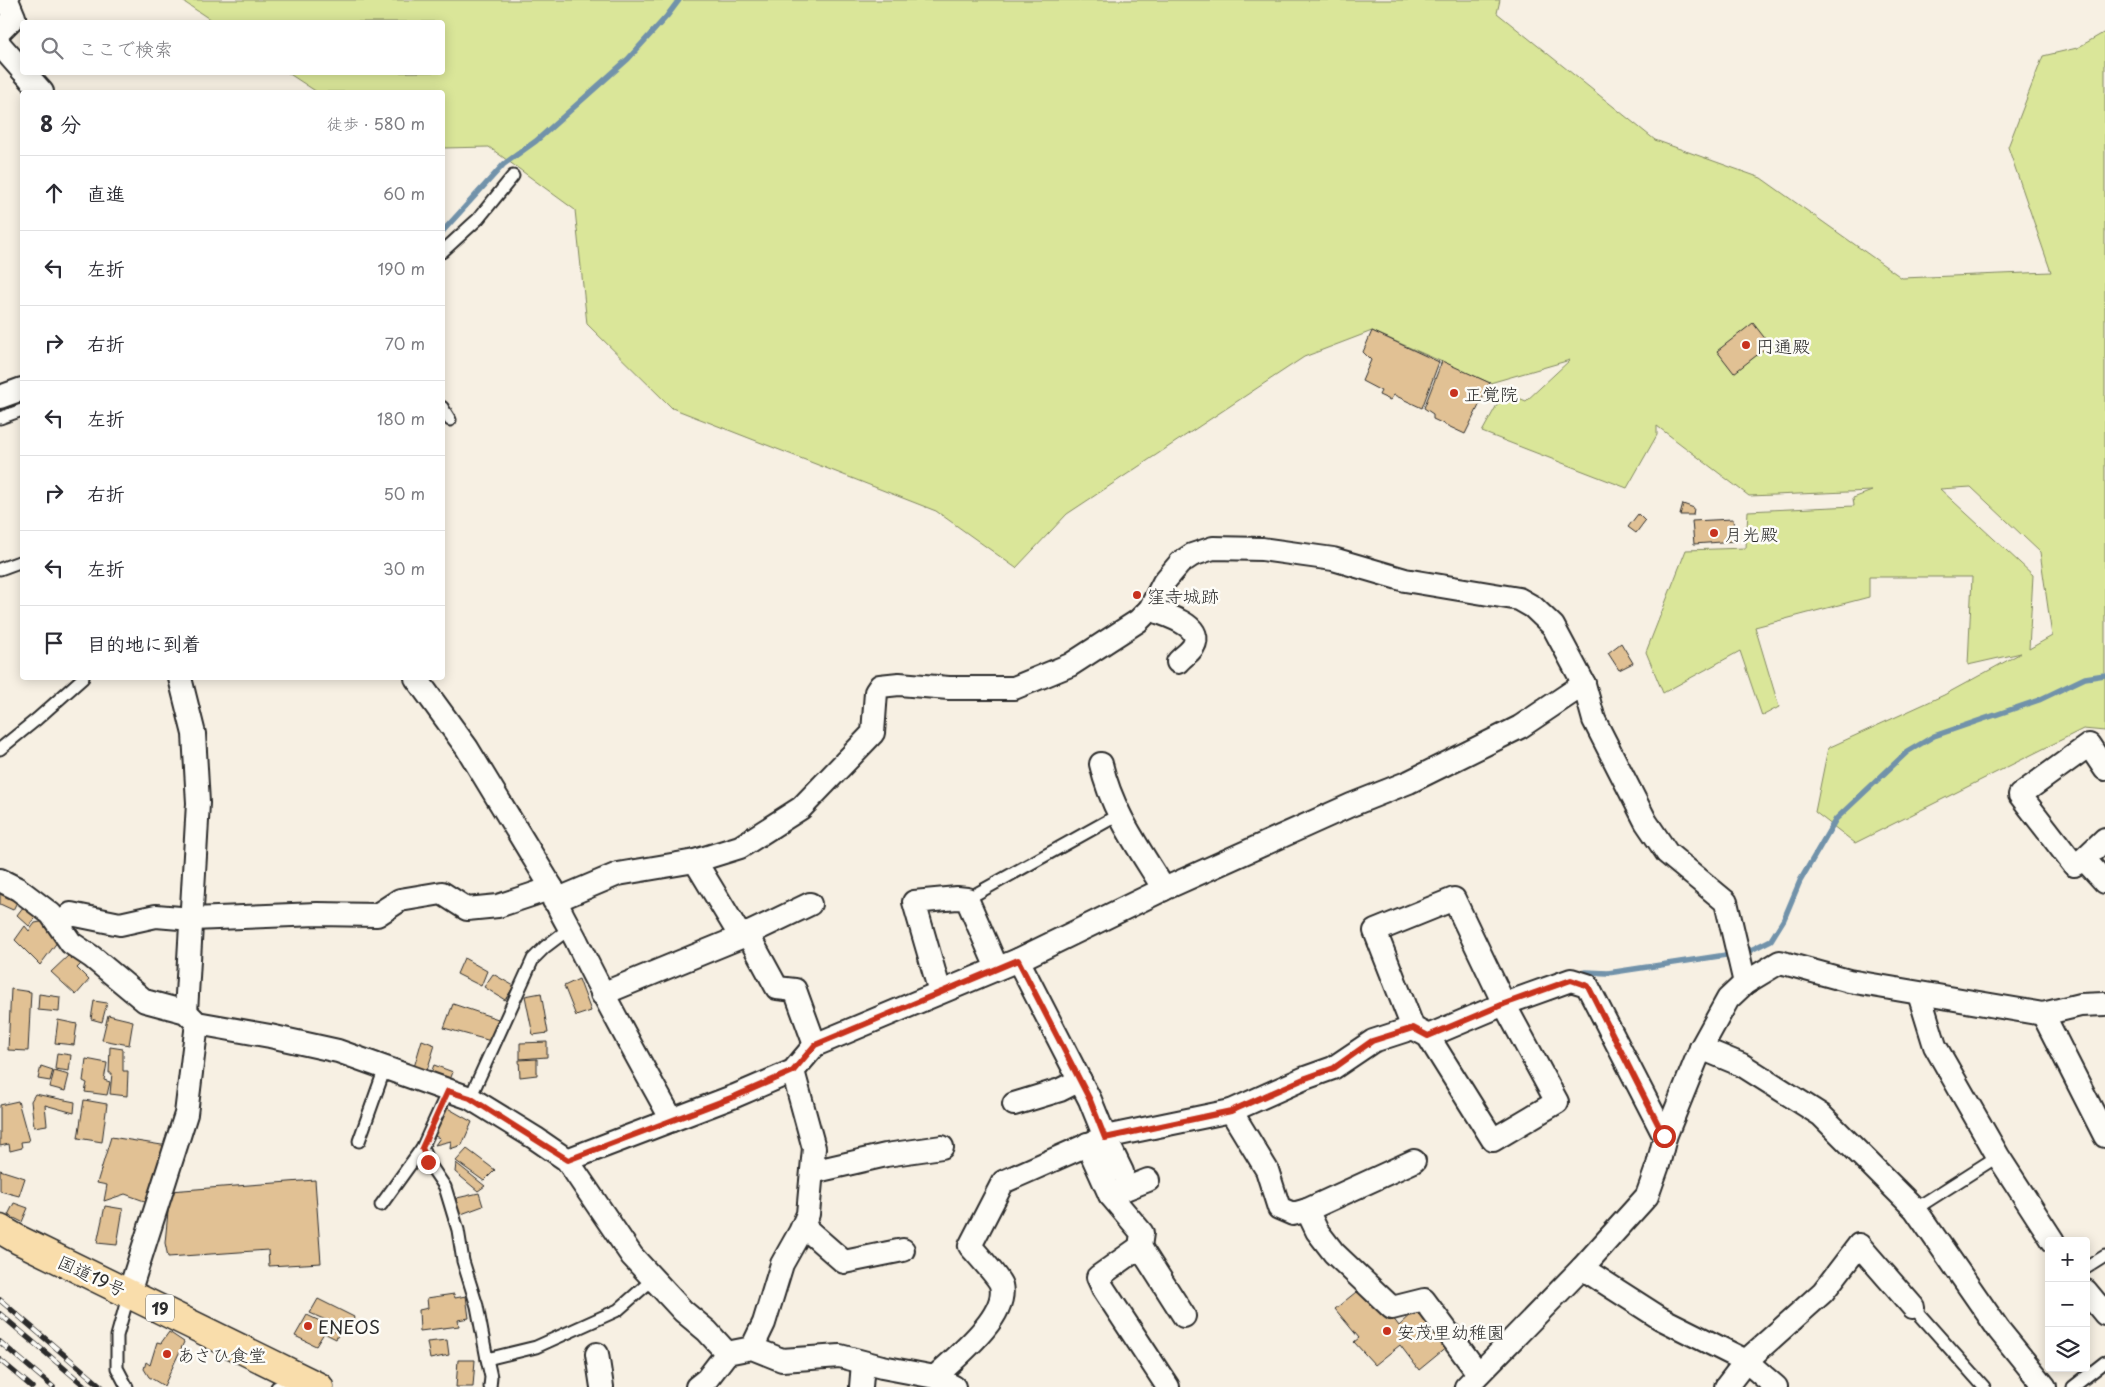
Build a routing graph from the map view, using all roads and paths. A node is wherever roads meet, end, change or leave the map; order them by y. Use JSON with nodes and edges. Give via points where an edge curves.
{"nodes":[{"id":1,"x":7,"y":0,"type":"edge"},
{"id":2,"x":0,"y":30,"type":"edge"},
{"id":3,"x":0,"y":44,"type":"edge"},
{"id":4,"x":20,"y":68,"type":"edge"},
{"id":5,"x":26,"y":75,"type":"edge"},
{"id":6,"x":40,"y":90,"type":"edge"},
{"id":7,"x":513,"y":176,"type":"dead end"},
{"id":8,"x":445,"y":249,"type":"edge"},
{"id":9,"x":20,"y":390,"type":"edge"},
{"id":10,"x":0,"y":397,"type":"edge"},
{"id":11,"x":20,"y":411,"type":"edge"},
{"id":12,"x":445,"y":412,"type":"edge"},
{"id":13,"x":0,"y":418,"type":"edge"},
{"id":14,"x":450,"y":420,"type":"dead end"},
{"id":15,"x":20,"y":562,"type":"edge"},
{"id":16,"x":0,"y":569,"type":"edge"},
{"id":17,"x":1150,"y":610,"type":"junction"},
{"id":18,"x":1178,"y":662,"type":"dead end"},
{"id":19,"x":81,"y":680,"type":"edge"},
{"id":20,"x":180,"y":680,"type":"edge"},
{"id":21,"x":417,"y":680,"type":"edge"},
{"id":22,"x":1584,"y":684,"type":"junction"},
{"id":23,"x":0,"y":749,"type":"edge"},
{"id":24,"x":1101,"y":764,"type":"dead end"},
{"id":25,"x":2105,"y":770,"type":"edge"},
{"id":26,"x":1118,"y":815,"type":"junction"},
{"id":27,"x":2105,"y":839,"type":"edge"},
{"id":28,"x":2084,"y":859,"type":"junction"},
{"id":29,"x":695,"y":861,"type":"junction"},
{"id":30,"x":0,"y":880,"type":"edge"},
{"id":31,"x":2105,"y":882,"type":"edge"},
{"id":32,"x":1164,"y":889,"type":"junction"},
{"id":33,"x":553,"y":895,"type":"junction"},
{"id":34,"x":967,"y":899,"type":"junction"},
{"id":35,"x":810,"y":904,"type":"dead end"},
{"id":36,"x":192,"y":919,"type":"junction"},
{"id":37,"x":59,"y":925,"type":"junction"},
{"id":38,"x":570,"y":928,"type":"junction"},
{"id":39,"x":744,"y":935,"type":"junction"},
{"id":40,"x":1018,"y":960,"type":"junction"},
{"id":41,"x":997,"y":968,"type":"junction"},
{"id":42,"x":1745,"y":983,"type":"junction"},
{"id":43,"x":940,"y":992,"type":"junction"},
{"id":44,"x":602,"y":994,"type":"junction"},
{"id":45,"x":1919,"y":994,"type":"junction"},
{"id":46,"x":1504,"y":1004,"type":"junction"},
{"id":47,"x":2105,"y":1004,"type":"edge"},
{"id":48,"x":2043,"y":1014,"type":"junction"},
{"id":49,"x":192,"y":1017,"type":"junction"},
{"id":50,"x":1421,"y":1032,"type":"junction"},
{"id":51,"x":815,"y":1045,"type":"junction"},
{"id":52,"x":1701,"y":1048,"type":"junction"},
{"id":53,"x":385,"y":1068,"type":"junction"},
{"id":54,"x":793,"y":1071,"type":"junction"},
{"id":55,"x":1080,"y":1080,"type":"junction"},
{"id":56,"x":448,"y":1091,"type":"junction"},
{"id":57,"x":470,"y":1098,"type":"junction"},
{"id":58,"x":1014,"y":1104,"type":"dead end"},
{"id":59,"x":1231,"y":1111,"type":"junction"},
{"id":60,"x":672,"y":1120,"type":"junction"},
{"id":61,"x":1664,"y":1136,"type":"junction"},
{"id":62,"x":2105,"y":1136,"type":"edge"},
{"id":63,"x":359,"y":1141,"type":"dead end"},
{"id":64,"x":1096,"y":1141,"type":"junction"},
{"id":65,"x":942,"y":1147,"type":"dead end"},
{"id":66,"x":422,"y":1148,"type":"junction"},
{"id":67,"x":1998,"y":1156,"type":"junction"},
{"id":68,"x":568,"y":1160,"type":"junction"},
{"id":69,"x":1414,"y":1161,"type":"dead end"},
{"id":70,"x":812,"y":1172,"type":"junction"},
{"id":71,"x":1122,"y":1172,"type":"dead end"},
{"id":72,"x":1148,"y":1180,"type":"dead end"},
{"id":73,"x":1110,"y":1195,"type":"junction"},
{"id":74,"x":381,"y":1206,"type":"dead end"},
{"id":75,"x":1915,"y":1209,"type":"junction"},
{"id":76,"x":1307,"y":1210,"type":"junction"},
{"id":77,"x":803,"y":1226,"type":"junction"},
{"id":78,"x":0,"y":1229,"type":"edge"},
{"id":79,"x":2050,"y":1237,"type":"edge"},
{"id":80,"x":1140,"y":1246,"type":"junction"},
{"id":81,"x":903,"y":1250,"type":"dead end"},
{"id":82,"x":2105,"y":1256,"type":"edge"},
{"id":83,"x":2090,"y":1265,"type":"edge"},
{"id":84,"x":1582,"y":1268,"type":"junction"},
{"id":85,"x":653,"y":1279,"type":"junction"},
{"id":86,"x":129,"y":1293,"type":"junction"},
{"id":87,"x":2090,"y":1296,"type":"edge"},
{"id":88,"x":1913,"y":1307,"type":"joint"},
{"id":89,"x":2105,"y":1314,"type":"edge"},
{"id":90,"x":1184,"y":1316,"type":"dead end"},
{"id":91,"x":752,"y":1348,"type":"junction"},
{"id":92,"x":727,"y":1352,"type":"junction"},
{"id":93,"x":596,"y":1354,"type":"dead end"},
{"id":94,"x":487,"y":1359,"type":"junction"},
{"id":95,"x":1746,"y":1361,"type":"junction"},
{"id":96,"x":2105,"y":1362,"type":"edge"},
{"id":97,"x":863,"y":1363,"type":"junction"},
{"id":98,"x":1472,"y":1380,"type":"edge"},
{"id":99,"x":944,"y":1382,"type":"edge"},
{"id":100,"x":312,"y":1383,"type":"edge"},
{"id":101,"x":705,"y":1384,"type":"edge"},
{"id":102,"x":127,"y":1387,"type":"edge"},
{"id":103,"x":277,"y":1387,"type":"edge"},
{"id":104,"x":490,"y":1387,"type":"edge"},
{"id":105,"x":602,"y":1387,"type":"edge"},
{"id":106,"x":861,"y":1387,"type":"edge"},
{"id":107,"x":1168,"y":1387,"type":"edge"},
{"id":108,"x":1726,"y":1387,"type":"edge"},
{"id":109,"x":1776,"y":1387,"type":"edge"},
{"id":110,"x":1982,"y":1387,"type":"edge"},
{"id":111,"x":2045,"y":1387,"type":"edge"},
{"id":112,"x":2073,"y":1387,"type":"edge"}],
"edges":[{"from":1,"to":2,"type":"street","via":[[14,17]]},
{"from":3,"to":4,"type":"street"},
{"from":5,"to":6,"type":"street"},
{"from":7,"to":8,"type":"lane","via":[[478,219]]},
{"from":9,"to":10,"type":"street"},
{"from":11,"to":13,"type":"lane"},
{"from":12,"to":14,"type":"lane"},
{"from":15,"to":16,"type":"lane"},
{"from":17,"to":18,"type":"street","via":[[1184,622],[1193,631],[1193,647]]},
{"from":17,"to":22,"type":"street","via":[[1164,582],[1180,563],[1213,548],[1333,559],[1405,580],[1519,599],[1553,626]]},
{"from":17,"to":29,"type":"street","via":[[1070,665],[1014,688],[880,686],[876,692],[874,733],[801,808],[740,847]]},
{"from":19,"to":23,"type":"lane"},
{"from":20,"to":36,"type":"street","via":[[194,734],[198,803]]},
{"from":21,"to":33,"type":"street","via":[[467,748]]},
{"from":22,"to":32,"type":"street","via":[[1520,727],[1409,782],[1350,805]]},
{"from":22,"to":42,"type":"street","via":[[1594,720],[1646,822],[1667,853],[1726,902]]},
{"from":24,"to":26,"type":"street"},
{"from":25,"to":28,"type":"street","via":[[2088,745],[2020,795],[2074,866]]},
{"from":26,"to":32,"type":"street"},
{"from":26,"to":34,"type":"lane"},
{"from":27,"to":28,"type":"street"},
{"from":28,"to":31,"type":"street"},
{"from":29,"to":33,"type":"street","via":[[618,874]]},
{"from":29,"to":39,"type":"street"},
{"from":30,"to":37,"type":"street","via":[[25,894],[51,914]]},
{"from":32,"to":40,"type":"street"},
{"from":33,"to":36,"type":"street","via":[[467,909],[442,893],[400,900],[377,915]]},
{"from":33,"to":38,"type":"street"},
{"from":34,"to":41,"type":"street"},
{"from":34,"to":43,"type":"street","via":[[914,902]]},
{"from":35,"to":39,"type":"street"},
{"from":36,"to":37,"type":"street","via":[[156,916],[120,924],[71,914]]},
{"from":36,"to":49,"type":"street"},
{"from":37,"to":49,"type":"street","via":[[71,943],[145,1001]]},
{"from":38,"to":44,"type":"street"},
{"from":38,"to":57,"type":"lane","via":[[533,958]]},
{"from":39,"to":44,"type":"street"},
{"from":39,"to":51,"type":"street","via":[[777,988],[794,990]]},
{"from":40,"to":41,"type":"street"},
{"from":40,"to":55,"type":"street"},
{"from":41,"to":43,"type":"street"},
{"from":42,"to":45,"type":"street","via":[[1780,962],[1849,981]]},
{"from":42,"to":52,"type":"street","via":[[1728,999]]},
{"from":43,"to":51,"type":"street"},
{"from":44,"to":60,"type":"street"},
{"from":45,"to":48,"type":"street"},
{"from":45,"to":67,"type":"street","via":[[1935,1046]]},
{"from":46,"to":50,"type":"street"},
{"from":46,"to":50,"type":"street","via":[[1454,900],[1374,931]]},
{"from":46,"to":50,"type":"street","via":[[1557,1102],[1492,1140]]},
{"from":46,"to":61,"type":"street","via":[[1571,980],[1588,986]]},
{"from":47,"to":48,"type":"street","via":[[2080,1005]]},
{"from":48,"to":62,"type":"street"},
{"from":49,"to":53,"type":"street","via":[[338,1051]]},
{"from":49,"to":86,"type":"street","via":[[186,1114]]},
{"from":50,"to":59,"type":"street","via":[[1372,1041],[1334,1068]]},
{"from":51,"to":54,"type":"street"},
{"from":52,"to":61,"type":"street"},
{"from":52,"to":75,"type":"street","via":[[1742,1065],[1821,1115]]},
{"from":53,"to":56,"type":"street"},
{"from":53,"to":63,"type":"lane"},
{"from":54,"to":60,"type":"street"},
{"from":54,"to":70,"type":"street","via":[[814,1148]]},
{"from":55,"to":58,"type":"street","via":[[1060,1090]]},
{"from":55,"to":64,"type":"street"},
{"from":56,"to":57,"type":"street"},
{"from":56,"to":66,"type":"lane"},
{"from":57,"to":68,"type":"street"},
{"from":59,"to":64,"type":"street"},
{"from":59,"to":76,"type":"street","via":[[1267,1170],[1279,1208],[1294,1214]]},
{"from":60,"to":68,"type":"street"},
{"from":61,"to":84,"type":"street","via":[[1658,1166],[1646,1196]]},
{"from":64,"to":71,"type":"street"},
{"from":64,"to":73,"type":"street"},
{"from":64,"to":99,"type":"street","via":[[1003,1182],[962,1251],[1001,1284],[1001,1298],[987,1327]]},
{"from":65,"to":70,"type":"street"},
{"from":66,"to":74,"type":"lane"},
{"from":66,"to":94,"type":"lane","via":[[445,1187],[477,1306]]},
{"from":67,"to":75,"type":"lane"},
{"from":67,"to":79,"type":"street"},
{"from":68,"to":85,"type":"street","via":[[632,1256]]},
{"from":69,"to":76,"type":"street"},
{"from":70,"to":77,"type":"street","via":[[808,1214]]},
{"from":72,"to":73,"type":"street"},
{"from":73,"to":80,"type":"street","via":[[1142,1233]]},
{"from":75,"to":111,"type":"street","via":[[1999,1330]]},
{"from":76,"to":98,"type":"street","via":[[1316,1230],[1334,1253],[1392,1308],[1424,1300]]},
{"from":77,"to":81,"type":"street","via":[[844,1262]]},
{"from":77,"to":91,"type":"street","via":[[782,1264],[764,1323]]},
{"from":78,"to":86,"type":"highway","name":"国道19号","number":"19"},
{"from":80,"to":90,"type":"street"},
{"from":80,"to":107,"type":"street","via":[[1098,1277]]},
{"from":82,"to":83,"type":"lane"},
{"from":84,"to":95,"type":"street","via":[[1660,1318]]},
{"from":84,"to":98,"type":"street"},
{"from":85,"to":92,"type":"street"},
{"from":85,"to":94,"type":"lane","via":[[618,1310],[536,1347]]},
{"from":86,"to":100,"type":"highway","name":"国道19号","number":"19"},
{"from":86,"to":102,"type":"lane","via":[[117,1336],[117,1368]]},
{"from":87,"to":89,"type":"street"},
{"from":88,"to":95,"type":"street","via":[[1859,1245],[1823,1292]]},
{"from":88,"to":110,"type":"lane"},
{"from":91,"to":92,"type":"street"},
{"from":91,"to":97,"type":"street","via":[[782,1360],[840,1356]]},
{"from":92,"to":101,"type":"street"},
{"from":93,"to":105,"type":"street"},
{"from":94,"to":104,"type":"lane"},
{"from":95,"to":108,"type":"street"},
{"from":95,"to":109,"type":"street"},
{"from":96,"to":112,"type":"lane"},
{"from":97,"to":99,"type":"street"},
{"from":97,"to":106,"type":"street"},
{"from":100,"to":103,"type":"lane"}]}
